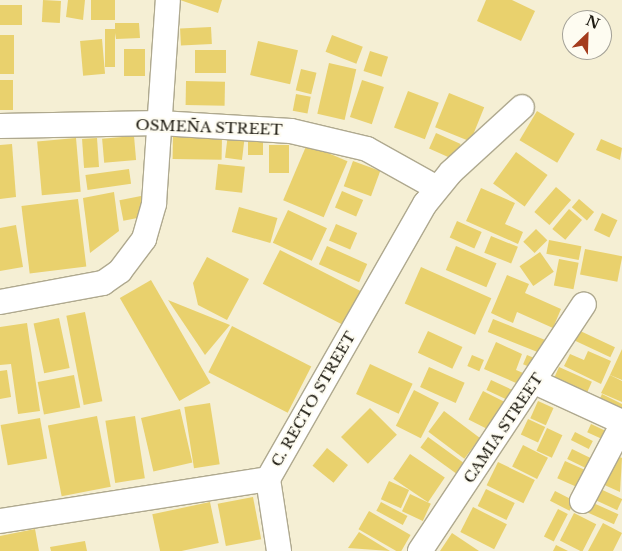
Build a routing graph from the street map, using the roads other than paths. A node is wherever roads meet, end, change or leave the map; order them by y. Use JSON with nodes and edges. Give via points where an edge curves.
{"nodes":[{"id":1,"x":168,"y":0,"type":"edge"},
{"id":2,"x":522,"y":107,"type":"dead end"},
{"id":3,"x":160,"y":123,"type":"junction"},
{"id":4,"x":0,"y":126,"type":"edge"},
{"id":5,"x":436,"y":188,"type":"junction"},
{"id":6,"x":0,"y":302,"type":"edge"},
{"id":7,"x":584,"y":304,"type":"dead end"},
{"id":8,"x":535,"y":382,"type":"junction"},
{"id":9,"x":622,"y":424,"type":"edge"},
{"id":10,"x":268,"y":479,"type":"junction"},
{"id":11,"x":582,"y":502,"type":"dead end"},
{"id":12,"x":0,"y":521,"type":"edge"},
{"id":13,"x":279,"y":551,"type":"edge"},
{"id":14,"x":420,"y":551,"type":"edge"}],
"edges":[{"from":1,"to":3,"type":"street"},
{"from":2,"to":5,"type":"street","name":"C. RECTO STREET"},
{"from":3,"to":4,"type":"street","name":"OSMEÑA STREET"},
{"from":3,"to":5,"type":"street","name":"OSMEÑA STREET","via":[[238,126],[328,137],[368,149]]},
{"from":3,"to":6,"type":"street","via":[[150,222],[134,255],[102,282]]},
{"from":5,"to":10,"type":"street","name":"C. RECTO STREET"},
{"from":7,"to":8,"type":"street","name":"CAMIA STREET"},
{"from":8,"to":9,"type":"street"},
{"from":8,"to":14,"type":"street","name":"CAMIA STREET"},
{"from":9,"to":11,"type":"street"},
{"from":10,"to":12,"type":"street","name":"C. RECTO STREET"},
{"from":10,"to":13,"type":"street"}]}
